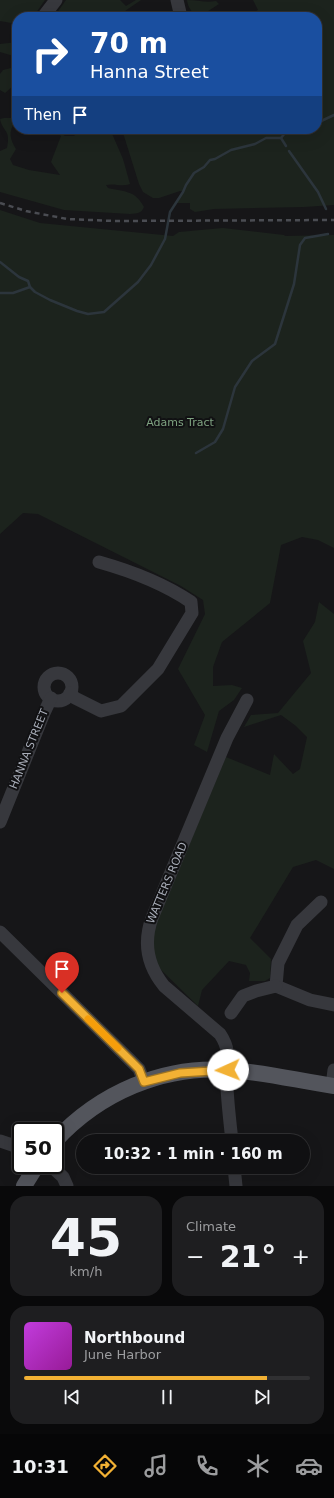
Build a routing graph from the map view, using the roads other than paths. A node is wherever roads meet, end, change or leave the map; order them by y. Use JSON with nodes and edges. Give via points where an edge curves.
{"nodes":[{"id":1,"x":56,"y":0,"type":"edge"},
{"id":2,"x":177,"y":0,"type":"edge"},
{"id":3,"x":47,"y":12,"type":"edge"},
{"id":4,"x":180,"y":12,"type":"edge"},
{"id":5,"x":99,"y":562,"type":"dead end"},
{"id":6,"x":70,"y":693,"type":"junction"},
{"id":7,"x":51,"y":698,"type":"junction"},
{"id":8,"x":247,"y":700,"type":"dead end"},
{"id":9,"x":0,"y":822,"type":"edge"},
{"id":10,"x":321,"y":902,"type":"dead end"},
{"id":11,"x":0,"y":932,"type":"edge"},
{"id":12,"x":276,"y":986,"type":"junction"},
{"id":13,"x":334,"y":1005,"type":"edge"},
{"id":14,"x":231,"y":1013,"type":"dead end"},
{"id":15,"x":228,"y":1070,"type":"junction"},
{"id":16,"x":334,"y":1070,"type":"edge"},
{"id":17,"x":144,"y":1082,"type":"junction"},
{"id":18,"x":333,"y":1086,"type":"edge"},
{"id":19,"x":64,"y":1132,"type":"edge"},
{"id":20,"x":231,"y":1134,"type":"edge"},
{"id":21,"x":0,"y":1141,"type":"edge"},
{"id":22,"x":12,"y":1145,"type":"edge"},
{"id":23,"x":31,"y":1174,"type":"edge"},
{"id":24,"x":59,"y":1174,"type":"edge"},
{"id":25,"x":235,"y":1174,"type":"edge"},
{"id":26,"x":24,"y":1186,"type":"edge"},
{"id":27,"x":67,"y":1186,"type":"edge"},
{"id":28,"x":236,"y":1186,"type":"edge"}],
"edges":[{"from":1,"to":3,"type":"street"},
{"from":2,"to":4,"type":"street"},
{"from":5,"to":6,"type":"street","via":[[130,571],[181,595],[190,602],[192,613],[158,669],[121,706],[101,711]]},
{"from":6,"to":7,"type":"street","via":[[60,700]]},
{"from":6,"to":7,"type":"street","via":[[72,687],[69,678],[56,673],[45,682],[45,691]]},
{"from":7,"to":9,"type":"street","name":"HANNA STREET"},
{"from":8,"to":15,"type":"street","name":"WATTERS ROAD","via":[[227,738],[152,918],[147,938],[148,959],[164,986],[220,1034],[226,1043]]},
{"from":10,"to":12,"type":"street","via":[[297,926],[278,963]]},
{"from":11,"to":17,"type":"street","via":[[139,1069]]},
{"from":12,"to":13,"type":"street","via":[[310,1000]]},
{"from":12,"to":14,"type":"street","via":[[243,996]]},
{"from":15,"to":17,"type":"main road","via":[[180,1073]]},
{"from":15,"to":18,"type":"main road"},
{"from":15,"to":20,"type":"street","name":"WATTERS ROAD"},
{"from":16,"to":18,"type":"street"},
{"from":17,"to":19,"type":"main road","via":[[117,1093],[88,1111]]},
{"from":21,"to":22,"type":"street"},
{"from":23,"to":26,"type":"main road"},
{"from":24,"to":27,"type":"street"},
{"from":25,"to":28,"type":"street"}]}
